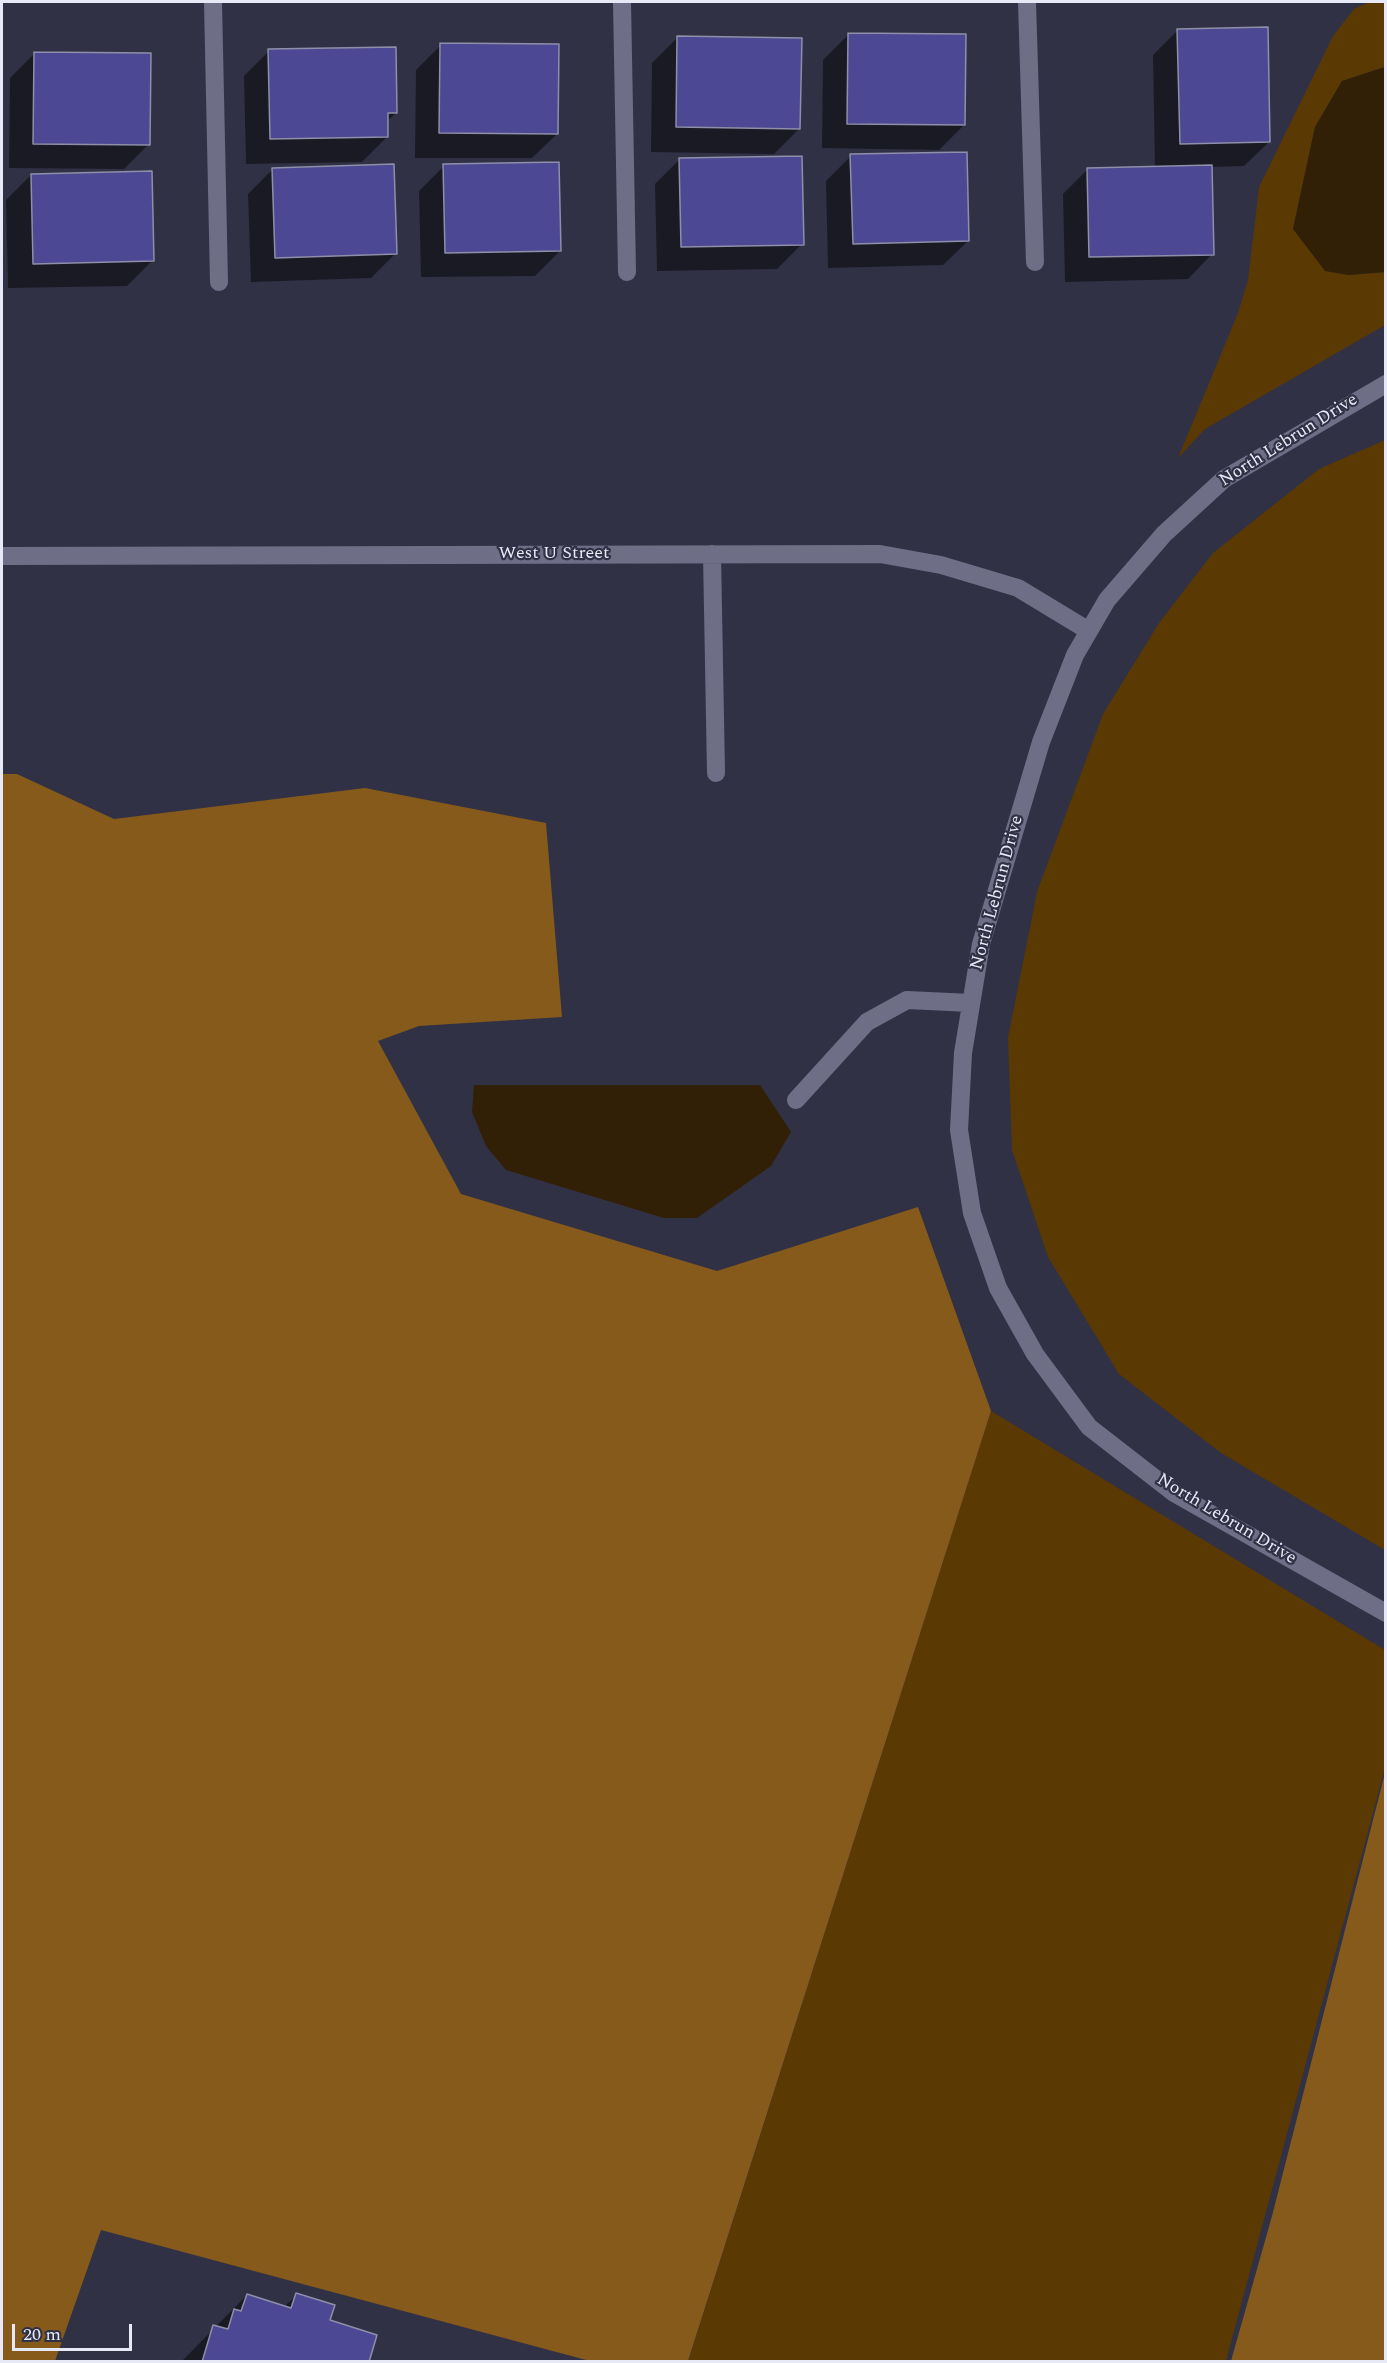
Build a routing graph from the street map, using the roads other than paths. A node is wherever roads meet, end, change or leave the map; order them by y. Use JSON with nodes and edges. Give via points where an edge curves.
{"nodes":[{"id":1,"x":213,"y":2,"type":"edge"},
{"id":2,"x":622,"y":2,"type":"edge"},
{"id":3,"x":1028,"y":2,"type":"edge"},
{"id":4,"x":1035,"y":262,"type":"dead end"},
{"id":5,"x":627,"y":272,"type":"dead end"},
{"id":6,"x":219,"y":282,"type":"dead end"},
{"id":7,"x":1386,"y":384,"type":"edge"},
{"id":8,"x":712,"y":554,"type":"junction"},
{"id":9,"x":2,"y":555,"type":"edge"},
{"id":10,"x":1089,"y":631,"type":"junction"},
{"id":11,"x":716,"y":773,"type":"dead end"},
{"id":12,"x":971,"y":1003,"type":"junction"},
{"id":13,"x":796,"y":1100,"type":"dead end"},
{"id":14,"x":1386,"y":1613,"type":"edge"}],
"edges":[{"from":1,"to":6,"type":"street"},
{"from":2,"to":5,"type":"street"},
{"from":3,"to":4,"type":"street"},
{"from":7,"to":10,"type":"street","name":"North Lebrun Drive","via":[[1224,479],[1164,534],[1107,600]]},
{"from":8,"to":9,"type":"street","name":"West U Street"},
{"from":8,"to":10,"type":"street","name":"West U Street","via":[[879,554],[941,565],[1018,588]]},
{"from":8,"to":11,"type":"street"},
{"from":10,"to":12,"type":"street","name":"North Lebrun Drive","via":[[1075,655],[1041,742],[981,944]]},
{"from":12,"to":13,"type":"street","via":[[907,1000],[867,1022]]},
{"from":12,"to":14,"type":"street","name":"North Lebrun Drive","via":[[963,1053],[959,1130],[972,1213],[998,1288],[1035,1354],[1089,1427],[1174,1493]]}]}
